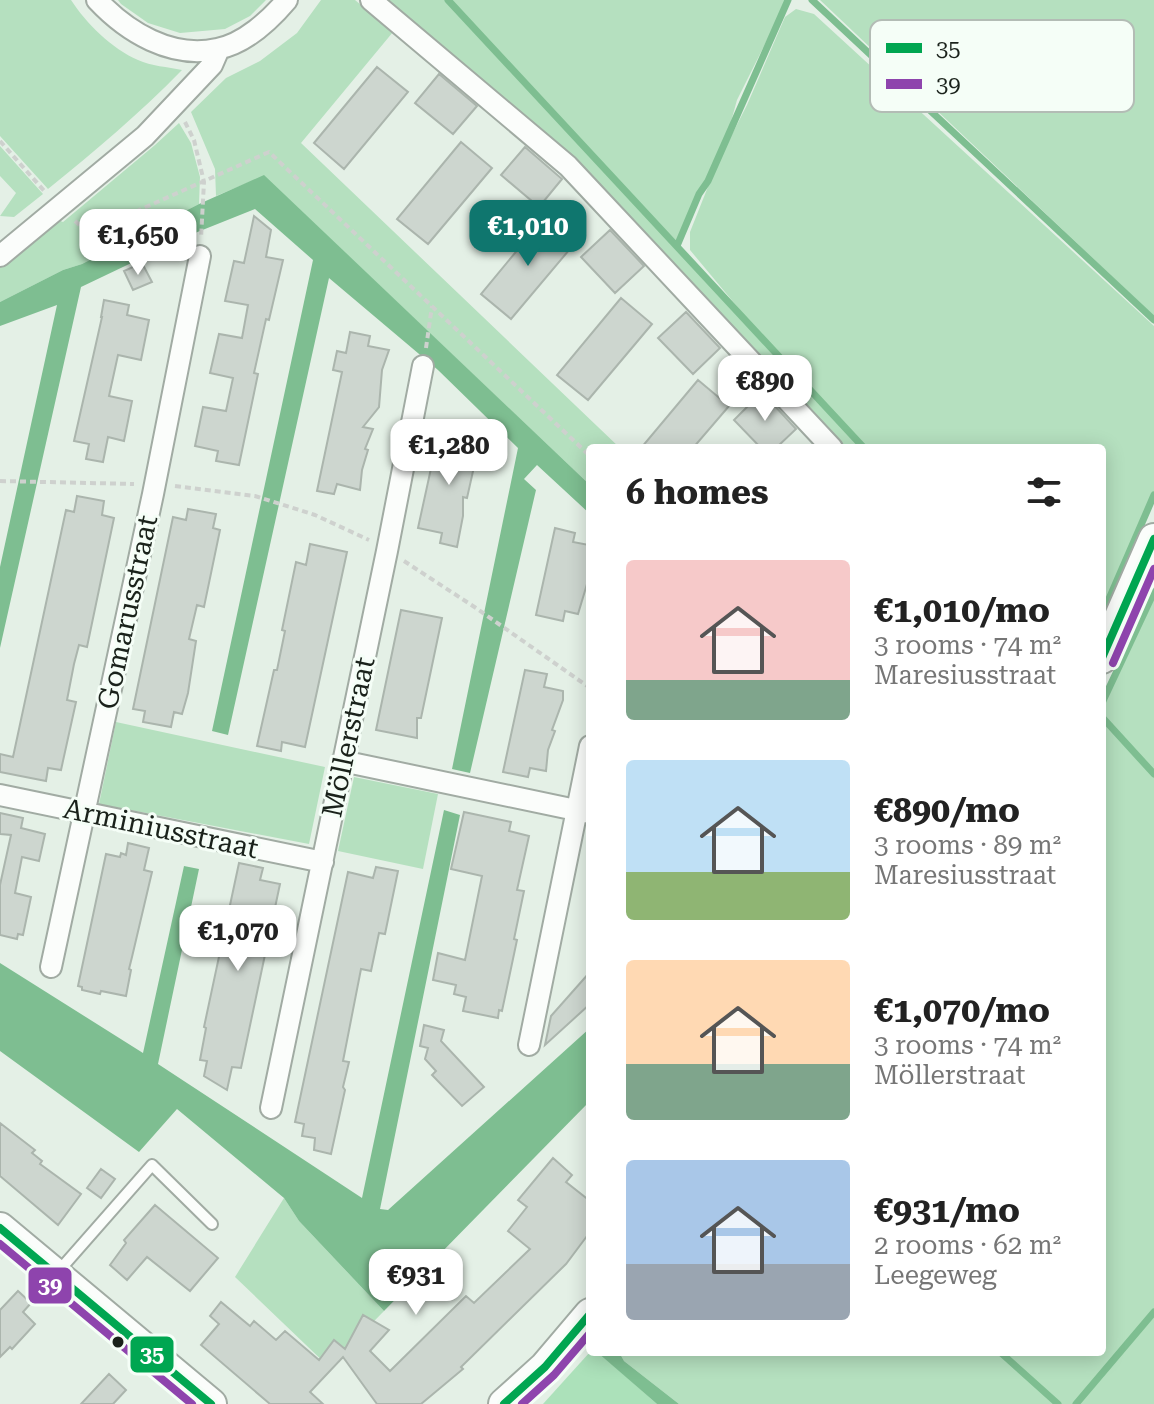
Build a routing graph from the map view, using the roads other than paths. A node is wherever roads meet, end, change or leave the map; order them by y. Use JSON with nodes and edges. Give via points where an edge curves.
{"nodes":[{"id":1,"x":97,"y":0,"type":"edge"},
{"id":2,"x":287,"y":0,"type":"edge"},
{"id":3,"x":371,"y":0,"type":"edge"},
{"id":4,"x":219,"y":49,"type":"junction"},
{"id":5,"x":1,"y":252,"type":"edge"},
{"id":6,"x":200,"y":256,"type":"road end"},
{"id":7,"x":423,"y":366,"type":"road end"},
{"id":8,"x":828,"y":444,"type":"edge"},
{"id":9,"x":1154,"y":539,"type":"edge"},
{"id":10,"x":1106,"y":649,"type":"edge"},
{"id":11,"x":342,"y":761,"type":"junction"},
{"id":12,"x":586,"y":783,"type":"edge"},
{"id":13,"x":0,"y":795,"type":"edge"},
{"id":14,"x":583,"y":811,"type":"edge"},
{"id":15,"x":84,"y":812,"type":"junction"},
{"id":16,"x":323,"y":862,"type":"junction"},
{"id":17,"x":51,"y":967,"type":"dead end"},
{"id":18,"x":529,"y":1045,"type":"dead end"},
{"id":19,"x":271,"y":1108,"type":"dead end"},
{"id":20,"x":212,"y":1224,"type":"dead end"},
{"id":21,"x":0,"y":1228,"type":"edge"},
{"id":22,"x":56,"y":1275,"type":"junction"},
{"id":23,"x":586,"y":1319,"type":"edge"},
{"id":24,"x":211,"y":1404,"type":"edge"},
{"id":25,"x":504,"y":1404,"type":"edge"}],
"edges":[{"from":1,"to":4,"type":"street","via":[[122,24],[157,43]]},
{"from":2,"to":4,"type":"street","via":[[256,29]]},
{"from":3,"to":8,"type":"street","via":[[568,166]]},
{"from":4,"to":5,"type":"street","via":[[212,65],[145,136]]},
{"from":6,"to":15,"type":"street","name":"Gomarusstraat"},
{"from":7,"to":11,"type":"street","name":"Möllerstraat"},
{"from":9,"to":10,"type":"main road"},
{"from":11,"to":14,"type":"street"},
{"from":11,"to":16,"type":"street","name":"Möllerstraat"},
{"from":12,"to":14,"type":"street"},
{"from":13,"to":15,"type":"street","name":"Arminiusstraat"},
{"from":14,"to":18,"type":"street"},
{"from":15,"to":16,"type":"street","name":"Arminiusstraat"},
{"from":15,"to":17,"type":"street","name":"Gomarusstraat"},
{"from":16,"to":19,"type":"street","name":"Möllerstraat"},
{"from":20,"to":22,"type":"lane","via":[[152,1165]]},
{"from":21,"to":22,"type":"main road"},
{"from":22,"to":24,"type":"main road"},
{"from":23,"to":25,"type":"main road"}]}
